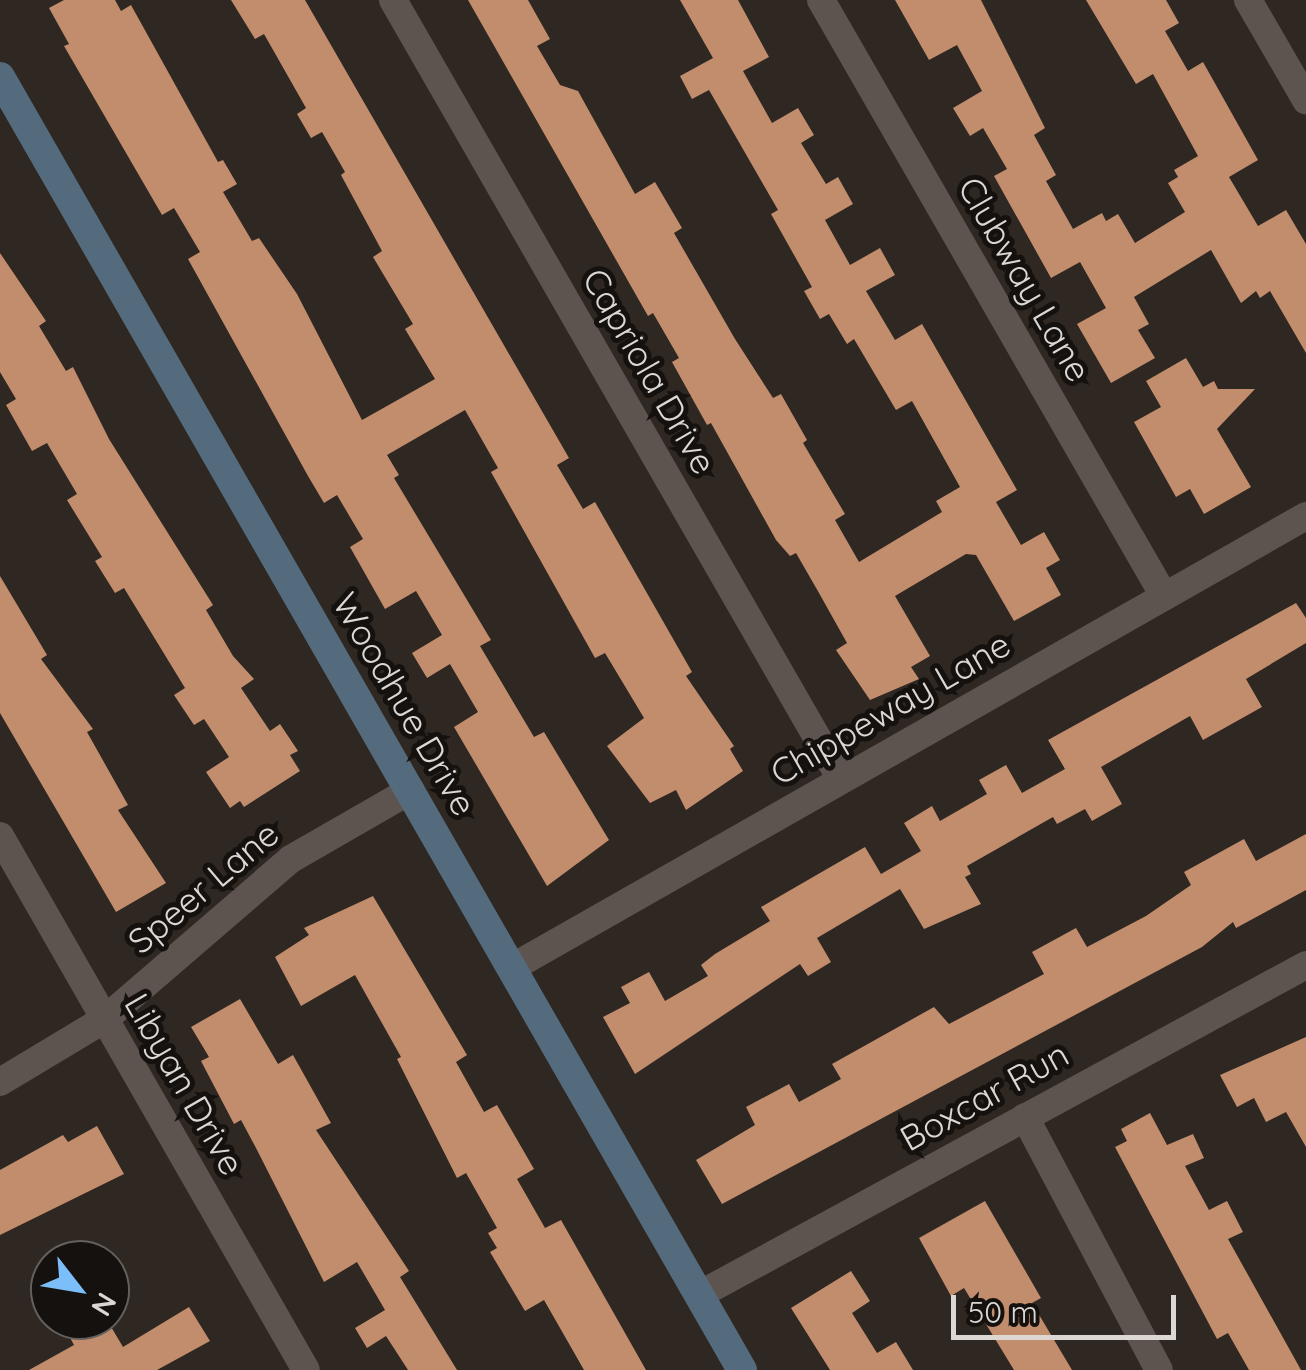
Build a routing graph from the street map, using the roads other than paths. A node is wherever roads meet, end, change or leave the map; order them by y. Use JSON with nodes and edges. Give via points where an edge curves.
{"nodes":[{"id":1,"x":393,"y":0,"type":"edge"},
{"id":2,"x":822,"y":0,"type":"edge"},
{"id":3,"x":1248,"y":0,"type":"edge"},
{"id":4,"x":0,"y":77,"type":"edge"},
{"id":5,"x":1306,"y":100,"type":"edge"},
{"id":6,"x":1306,"y":516,"type":"edge"},
{"id":7,"x":1164,"y":596,"type":"junction"},
{"id":8,"x":840,"y":780,"type":"junction"},
{"id":9,"x":411,"y":790,"type":"junction"},
{"id":10,"x":0,"y":836,"type":"edge"},
{"id":11,"x":1306,"y":964,"type":"edge"},
{"id":12,"x":513,"y":968,"type":"junction"},
{"id":13,"x":105,"y":1019,"type":"junction"},
{"id":14,"x":0,"y":1082,"type":"edge"},
{"id":15,"x":1025,"y":1117,"type":"junction"},
{"id":16,"x":699,"y":1295,"type":"junction"},
{"id":17,"x":300,"y":1368,"type":"edge"},
{"id":18,"x":742,"y":1370,"type":"edge"},
{"id":19,"x":1159,"y":1370,"type":"edge"}],
"edges":[{"from":1,"to":8,"type":"street","name":"Capriola Drive"},
{"from":2,"to":7,"type":"street","name":"Clubway Lane"},
{"from":3,"to":5,"type":"street"},
{"from":4,"to":9,"type":"street","name":"Woodhue Drive"},
{"from":6,"to":7,"type":"street","name":"Chippeway Lane"},
{"from":7,"to":8,"type":"street","name":"Chippeway Lane"},
{"from":8,"to":12,"type":"street","name":"Chippeway Lane"},
{"from":9,"to":12,"type":"street","name":"Woodhue Drive"},
{"from":9,"to":13,"type":"street","name":"Speer Lane","via":[[270,875]]},
{"from":10,"to":13,"type":"street","name":"Libyan Drive"},
{"from":11,"to":15,"type":"street","name":"Boxcar Run"},
{"from":12,"to":16,"type":"street","name":"Woodhue Drive"},
{"from":13,"to":14,"type":"street","name":"Speer Lane"},
{"from":13,"to":17,"type":"street","name":"Libyan Drive"},
{"from":15,"to":16,"type":"street","name":"Boxcar Run"},
{"from":15,"to":19,"type":"street"},
{"from":16,"to":18,"type":"street","name":"Woodhue Drive"}]}
